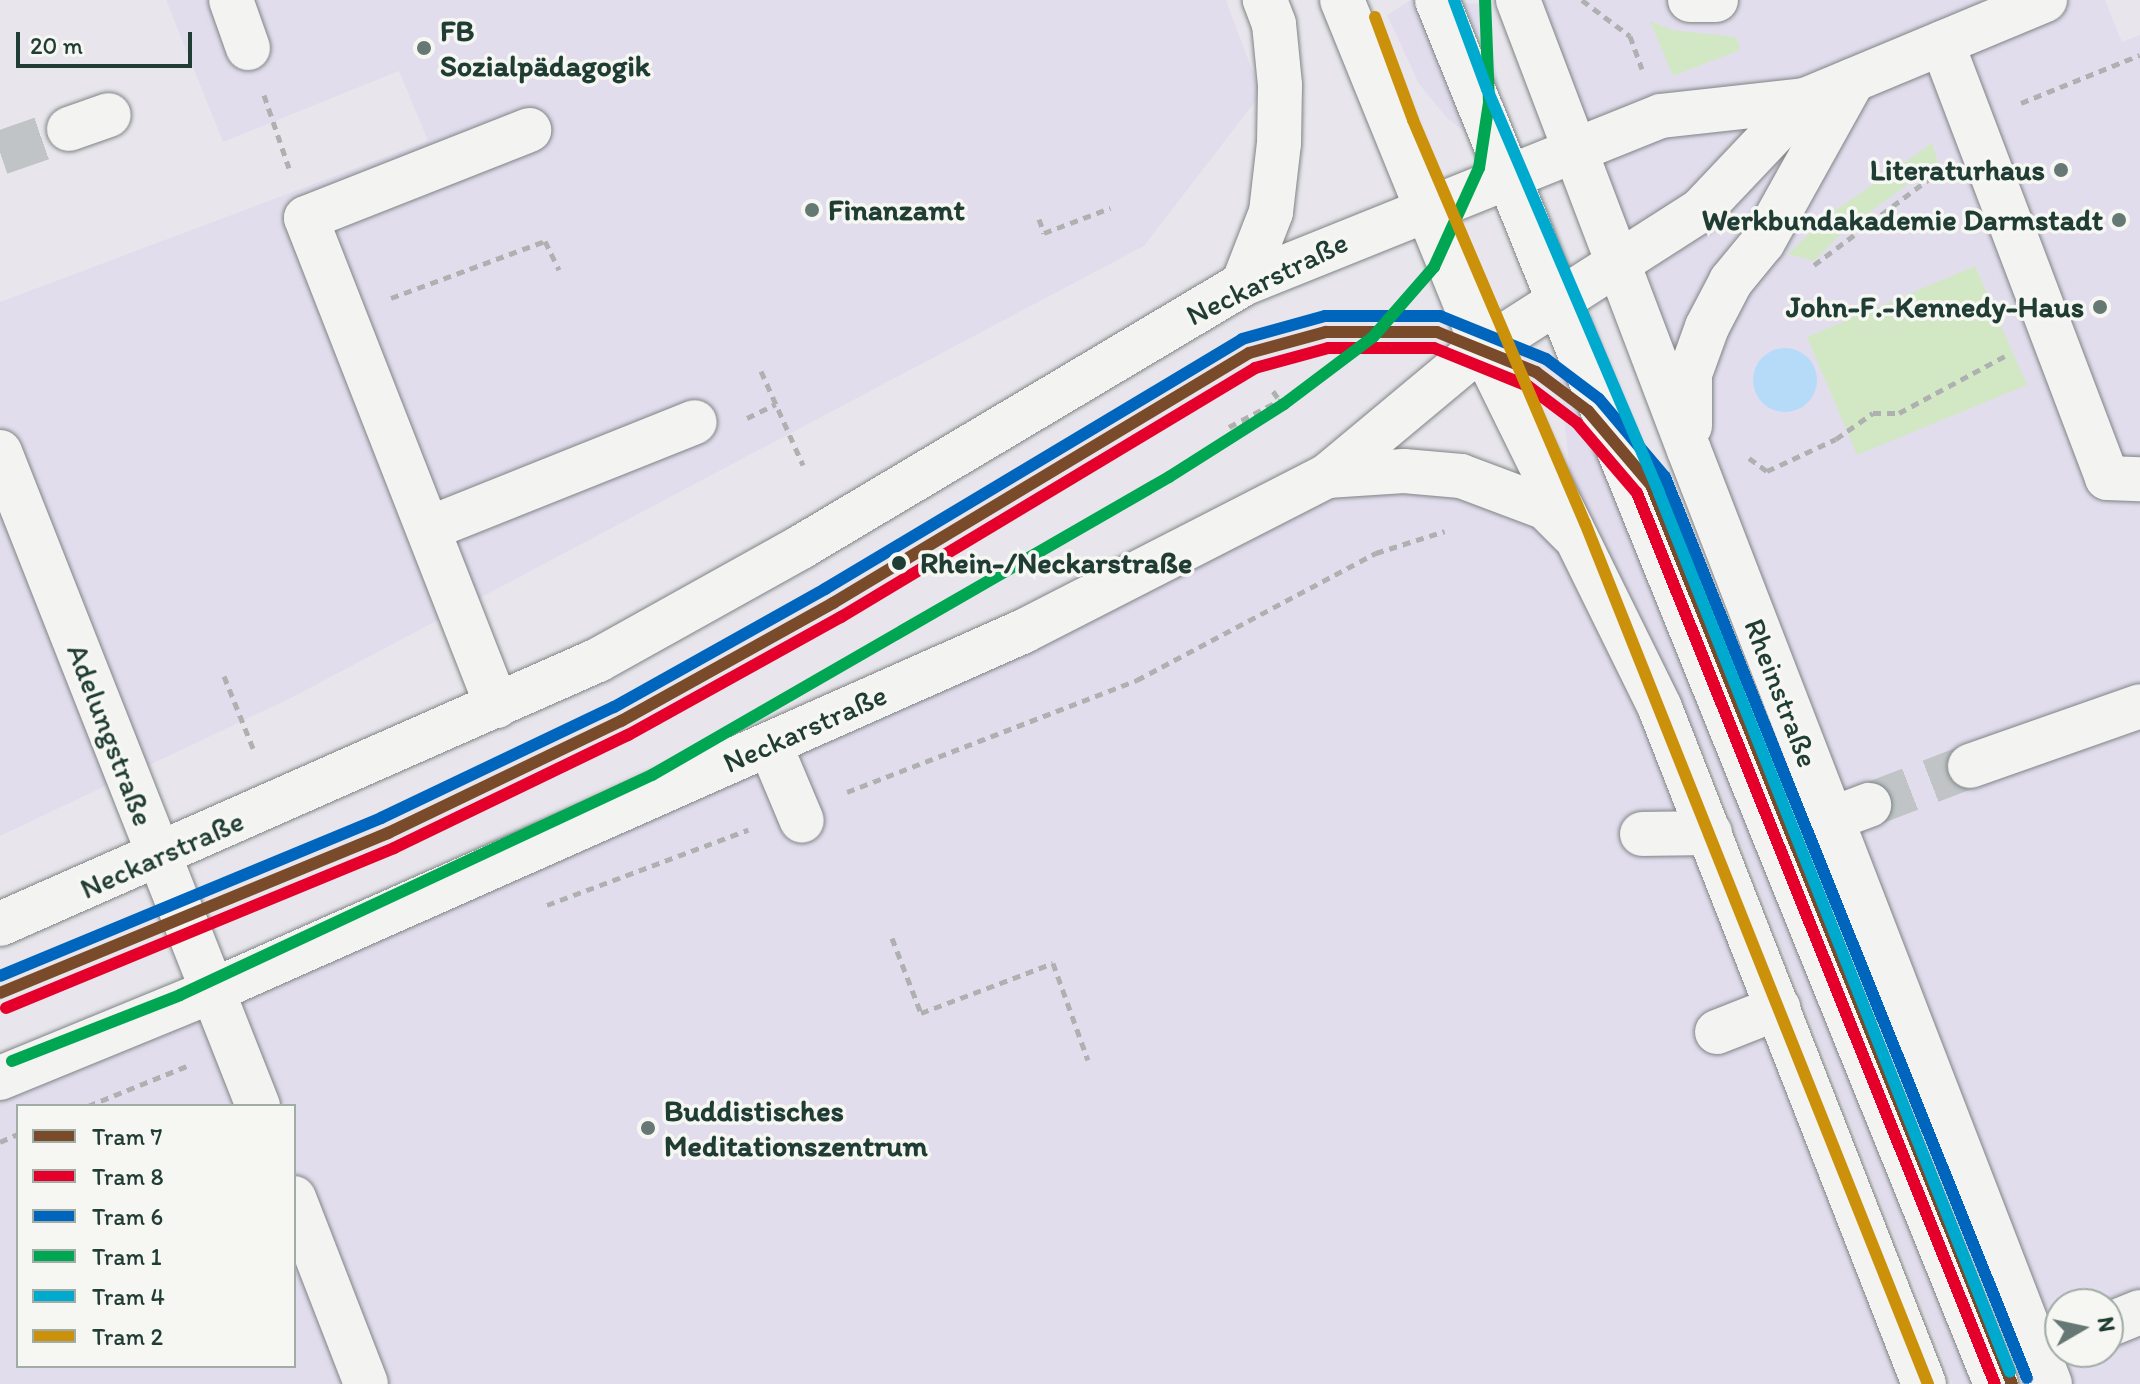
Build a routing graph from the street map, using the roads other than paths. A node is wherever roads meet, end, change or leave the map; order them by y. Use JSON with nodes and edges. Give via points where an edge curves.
{"nodes":[{"id":1,"x":231,"y":0,"type":"edge"},
{"id":2,"x":1265,"y":0,"type":"edge"},
{"id":3,"x":1342,"y":0,"type":"edge"},
{"id":4,"x":1437,"y":0,"type":"edge"},
{"id":5,"x":1518,"y":0,"type":"edge"},
{"id":6,"x":1690,"y":0,"type":"edge"},
{"id":7,"x":1716,"y":0,"type":"edge"},
{"id":8,"x":2045,"y":0,"type":"edge"},
{"id":9,"x":1942,"y":43,"type":"junction"},
{"id":10,"x":248,"y":48,"type":"road end"},
{"id":11,"x":1853,"y":80,"type":"junction"},
{"id":12,"x":1805,"y":100,"type":"junction"},
{"id":13,"x":529,"y":130,"type":"dead end"},
{"id":14,"x":1578,"y":150,"type":"junction"},
{"id":15,"x":1509,"y":176,"type":"junction"},
{"id":16,"x":1427,"y":208,"type":"junction"},
{"id":17,"x":1618,"y":262,"type":"junction"},
{"id":18,"x":1243,"y":284,"type":"junction"},
{"id":19,"x":1559,"y":300,"type":"junction"},
{"id":20,"x":1483,"y":348,"type":"junction"},
{"id":21,"x":695,"y":422,"type":"dead end"},
{"id":22,"x":1689,"y":450,"type":"junction"},
{"id":23,"x":0,"y":452,"type":"edge"},
{"id":24,"x":1327,"y":476,"type":"junction"},
{"id":25,"x":2140,"y":479,"type":"edge"},
{"id":26,"x":430,"y":528,"type":"junction"},
{"id":27,"x":1579,"y":542,"type":"junction"},
{"id":28,"x":497,"y":706,"type":"junction"},
{"id":29,"x":2140,"y":706,"type":"edge"},
{"id":30,"x":770,"y":745,"type":"junction"},
{"id":31,"x":1970,"y":766,"type":"tunnel mouth"},
{"id":32,"x":1869,"y":805,"type":"tunnel mouth"},
{"id":33,"x":800,"y":816,"type":"road end"},
{"id":34,"x":1829,"y":820,"type":"junction"},
{"id":35,"x":1710,"y":833,"type":"junction"},
{"id":36,"x":1642,"y":834,"type":"dead end"},
{"id":37,"x":158,"y":858,"type":"junction"},
{"id":38,"x":0,"y":924,"type":"edge"},
{"id":39,"x":212,"y":991,"type":"junction"},
{"id":40,"x":1778,"y":1008,"type":"junction"},
{"id":41,"x":1717,"y":1032,"type":"dead end"},
{"id":42,"x":0,"y":1078,"type":"edge"},
{"id":43,"x":257,"y":1104,"type":"edge"},
{"id":44,"x":296,"y":1203,"type":"edge"},
{"id":45,"x":2044,"y":1348,"type":"edge"},
{"id":46,"x":366,"y":1384,"type":"edge"},
{"id":47,"x":1924,"y":1384,"type":"edge"},
{"id":48,"x":1996,"y":1384,"type":"edge"}],
"edges":[{"from":1,"to":10,"type":"main road"},
{"from":2,"to":18,"type":"main road","via":[[1274,24],[1280,85],[1279,143],[1271,212]]},
{"from":3,"to":16,"type":"main road"},
{"from":4,"to":15,"type":"main road","name":"Rheinstraße"},
{"from":5,"to":14,"type":"main road","name":"Rheinstraße"},
{"from":6,"to":7,"type":"main road"},
{"from":8,"to":9,"type":"main road"},
{"from":9,"to":11,"type":"main road"},
{"from":9,"to":25,"type":"main road","via":[[2107,478]]},
{"from":11,"to":12,"type":"main road"},
{"from":11,"to":22,"type":"main road","via":[[1763,242],[1731,281],[1707,327],[1690,374]]},
{"from":12,"to":14,"type":"main road","name":"Neckarstraße","via":[[1661,116]]},
{"from":12,"to":17,"type":"main road","name":"Neckarstraße","via":[[1700,211]]},
{"from":13,"to":26,"type":"main road","via":[[306,218]]},
{"from":14,"to":15,"type":"main road","name":"Neckarstraße"},
{"from":14,"to":17,"type":"main road","name":"Rheinstraße"},
{"from":15,"to":16,"type":"main road","name":"Neckarstraße"},
{"from":15,"to":19,"type":"main road","name":"Rheinstraße"},
{"from":16,"to":18,"type":"main road","name":"Neckarstraße"},
{"from":16,"to":20,"type":"main road"},
{"from":17,"to":19,"type":"main road","name":"Neckarstraße"},
{"from":17,"to":22,"type":"main road","name":"Rheinstraße"},
{"from":18,"to":28,"type":"main road","name":"Neckarstraße","via":[[801,547],[598,660]]},
{"from":19,"to":20,"type":"main road","name":"Neckarstraße"},
{"from":19,"to":48,"type":"main road","name":"Rheinstraße"},
{"from":20,"to":24,"type":"main road","name":"Neckarstraße"},
{"from":20,"to":27,"type":"main road"},
{"from":21,"to":26,"type":"main road"},
{"from":22,"to":34,"type":"main road","name":"Rheinstraße"},
{"from":23,"to":37,"type":"main road","name":"Adelungstraße"},
{"from":24,"to":27,"type":"main road","via":[[1404,471],[1461,476],[1546,508]]},
{"from":24,"to":30,"type":"main road","name":"Neckarstraße","via":[[1024,631]]},
{"from":26,"to":28,"type":"main road"},
{"from":27,"to":35,"type":"main road","via":[[1660,708]]},
{"from":28,"to":37,"type":"main road","name":"Neckarstraße"},
{"from":29,"to":31,"type":"main road"},
{"from":30,"to":33,"type":"main road"},
{"from":30,"to":39,"type":"main road","name":"Neckarstraße"},
{"from":32,"to":34,"type":"main road"},
{"from":34,"to":45,"type":"main road","name":"Rheinstraße"},
{"from":35,"to":36,"type":"main road"},
{"from":35,"to":40,"type":"main road"},
{"from":37,"to":38,"type":"main road","name":"Neckarstraße"},
{"from":37,"to":39,"type":"main road","name":"Adelungstraße"},
{"from":39,"to":42,"type":"main road","name":"Neckarstraße"},
{"from":39,"to":43,"type":"main road","name":"Adelungstraße"},
{"from":40,"to":41,"type":"main road"},
{"from":40,"to":47,"type":"main road"},
{"from":44,"to":46,"type":"main road"}]}
